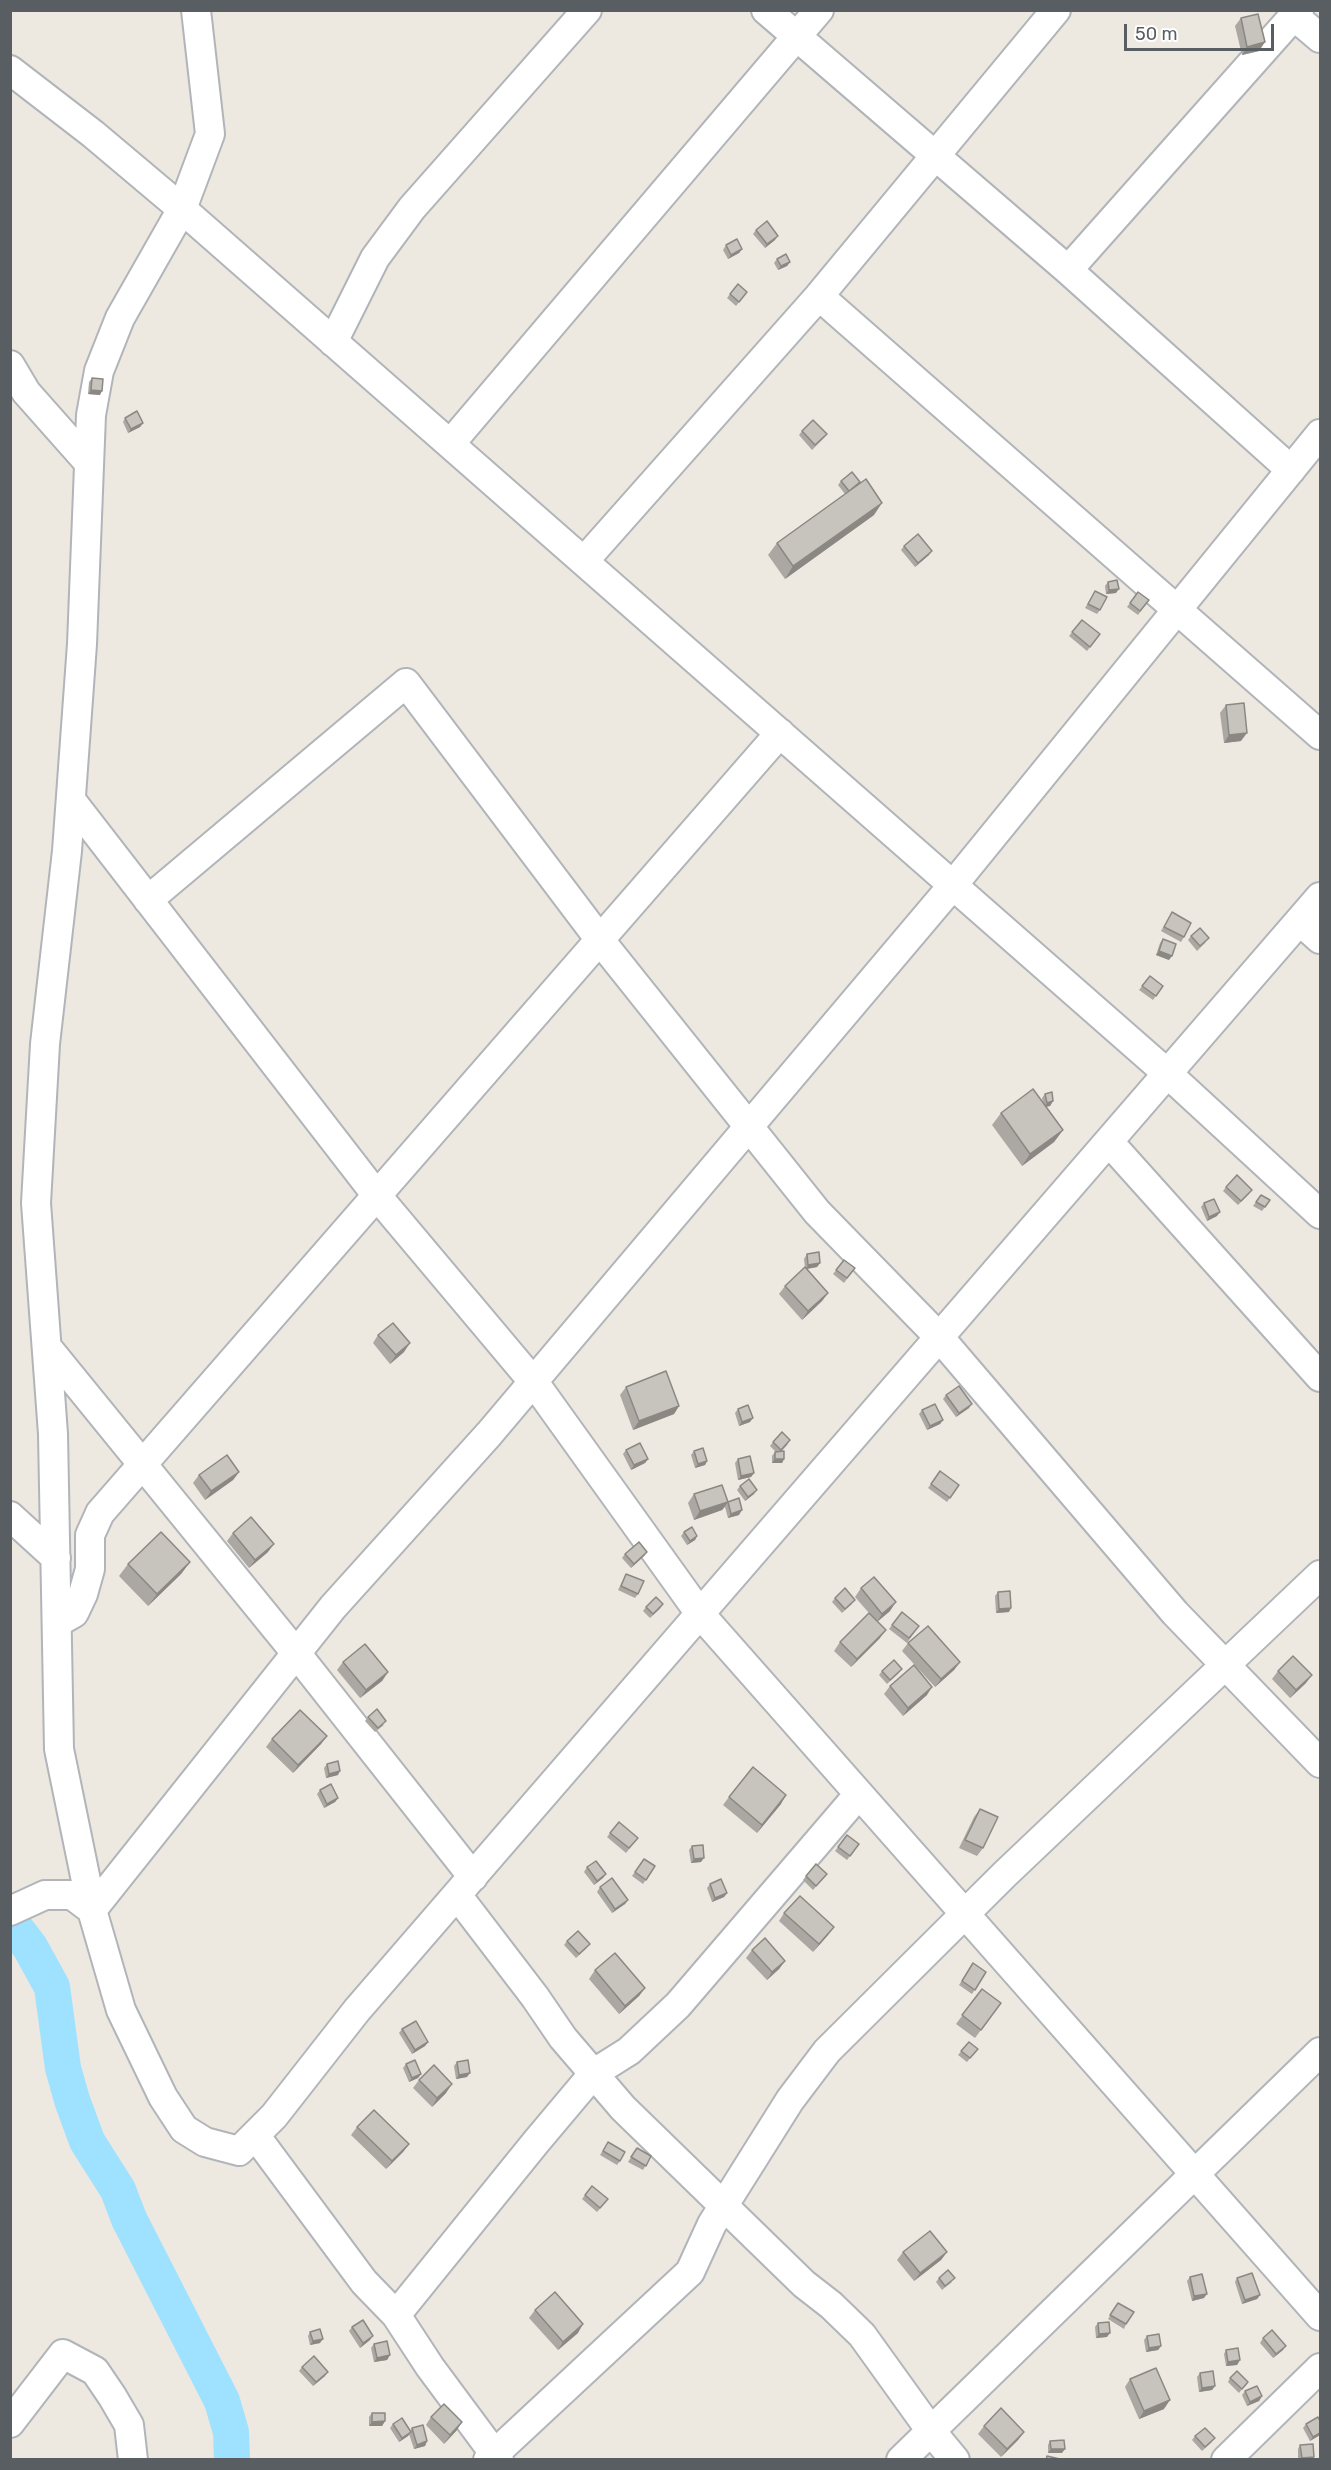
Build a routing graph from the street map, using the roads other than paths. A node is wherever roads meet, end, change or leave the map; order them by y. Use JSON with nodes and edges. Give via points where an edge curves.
{"nodes":[{"id":1,"x":196,"y":10,"type":"edge"},
{"id":2,"x":587,"y":10,"type":"edge"},
{"id":3,"x":766,"y":10,"type":"edge"},
{"id":4,"x":819,"y":10,"type":"edge"},
{"id":5,"x":1056,"y":10,"type":"edge"},
{"id":6,"x":1297,"y":13,"type":"edge"},
{"id":7,"x":797,"y":37,"type":"junction"},
{"id":8,"x":1320,"y":38,"type":"edge"},
{"id":9,"x":10,"y":70,"type":"edge"},
{"id":10,"x":936,"y":155,"type":"junction"},
{"id":11,"x":182,"y":209,"type":"junction"},
{"id":12,"x":1068,"y":270,"type":"junction"},
{"id":13,"x":819,"y":296,"type":"junction"},
{"id":14,"x":333,"y":342,"type":"junction"},
{"id":15,"x":10,"y":365,"type":"edge"},
{"id":16,"x":1320,"y":434,"type":"edge"},
{"id":17,"x":450,"y":444,"type":"junction"},
{"id":18,"x":88,"y":462,"type":"junction"},
{"id":19,"x":1291,"y":470,"type":"junction"},
{"id":20,"x":584,"y":561,"type":"junction"},
{"id":21,"x":1177,"y":610,"type":"junction"},
{"id":22,"x":780,"y":734,"type":"junction"},
{"id":23,"x":1320,"y":735,"type":"edge"},
{"id":24,"x":70,"y":800,"type":"junction"},
{"id":25,"x":953,"y":885,"type":"junction"},
{"id":26,"x":1320,"y":897,"type":"edge"},
{"id":27,"x":148,"y":900,"type":"junction"},
{"id":28,"x":1310,"y":930,"type":"edge"},
{"id":29,"x":600,"y":940,"type":"junction"},
{"id":30,"x":1168,"y":1074,"type":"junction"},
{"id":31,"x":749,"y":1127,"type":"junction"},
{"id":32,"x":1109,"y":1142,"type":"junction"},
{"id":33,"x":377,"y":1195,"type":"junction"},
{"id":34,"x":1320,"y":1214,"type":"edge"},
{"id":35,"x":940,"y":1338,"type":"junction"},
{"id":36,"x":47,"y":1347,"type":"junction"},
{"id":37,"x":1320,"y":1377,"type":"edge"},
{"id":38,"x":533,"y":1381,"type":"junction"},
{"id":39,"x":143,"y":1463,"type":"junction"},
{"id":40,"x":10,"y":1516,"type":"edge"},
{"id":41,"x":56,"y":1558,"type":"junction"},
{"id":42,"x":1320,"y":1575,"type":"edge"},
{"id":43,"x":701,"y":1616,"type":"junction"},
{"id":44,"x":58,"y":1622,"type":"junction"},
{"id":45,"x":296,"y":1653,"type":"junction"},
{"id":46,"x":1226,"y":1665,"type":"junction"},
{"id":47,"x":1320,"y":1763,"type":"edge"},
{"id":48,"x":859,"y":1794,"type":"junction"},
{"id":49,"x":465,"y":1886,"type":"junction"},
{"id":50,"x":92,"y":1910,"type":"junction"},
{"id":51,"x":10,"y":1911,"type":"edge"},
{"id":52,"x":965,"y":1913,"type":"junction"},
{"id":53,"x":1320,"y":2052,"type":"edge"},
{"id":54,"x":594,"y":2073,"type":"junction"},
{"id":55,"x":247,"y":2143,"type":"junction"},
{"id":56,"x":1196,"y":2174,"type":"junction"},
{"id":57,"x":724,"y":2205,"type":"junction"},
{"id":58,"x":396,"y":2315,"type":"junction"},
{"id":59,"x":1320,"y":2316,"type":"edge"},
{"id":60,"x":1320,"y":2368,"type":"edge"},
{"id":61,"x":15,"y":2407,"type":"edge"},
{"id":62,"x":931,"y":2431,"type":"junction"},
{"id":63,"x":494,"y":2458,"type":"edge"},
{"id":64,"x":133,"y":2460,"type":"edge"},
{"id":65,"x":901,"y":2460,"type":"edge"},
{"id":66,"x":955,"y":2460,"type":"edge"},
{"id":67,"x":1226,"y":2460,"type":"edge"}],
"edges":[{"from":1,"to":11,"type":"street","via":[[210,134]]},
{"from":2,"to":14,"type":"street","via":[[412,208],[375,258]]},
{"from":3,"to":7,"type":"street"},
{"from":4,"to":7,"type":"street"},
{"from":5,"to":10,"type":"street"},
{"from":6,"to":8,"type":"street"},
{"from":6,"to":12,"type":"street"},
{"from":7,"to":10,"type":"street"},
{"from":7,"to":17,"type":"street"},
{"from":9,"to":11,"type":"street"},
{"from":10,"to":12,"type":"street"},
{"from":10,"to":13,"type":"street"},
{"from":11,"to":14,"type":"street"},
{"from":11,"to":18,"type":"street","via":[[120,318],[99,371]]},
{"from":12,"to":19,"type":"street"},
{"from":13,"to":20,"type":"street"},
{"from":13,"to":21,"type":"street"},
{"from":14,"to":17,"type":"street"},
{"from":15,"to":18,"type":"street","via":[[26,392]]},
{"from":16,"to":19,"type":"street"},
{"from":17,"to":20,"type":"street"},
{"from":18,"to":24,"type":"street","via":[[82,644]]},
{"from":19,"to":21,"type":"street"},
{"from":20,"to":22,"type":"street"},
{"from":21,"to":23,"type":"street"},
{"from":21,"to":25,"type":"street"},
{"from":22,"to":25,"type":"street"},
{"from":22,"to":29,"type":"street"},
{"from":24,"to":27,"type":"street"},
{"from":24,"to":36,"type":"street","via":[[45,1044],[36,1203]]},
{"from":25,"to":30,"type":"street"},
{"from":25,"to":31,"type":"street"},
{"from":26,"to":28,"type":"street"},
{"from":27,"to":29,"type":"street","via":[[406,683]]},
{"from":27,"to":33,"type":"street"},
{"from":28,"to":30,"type":"street"},
{"from":29,"to":31,"type":"street"},
{"from":29,"to":33,"type":"street"},
{"from":30,"to":32,"type":"street"},
{"from":30,"to":34,"type":"street"},
{"from":31,"to":35,"type":"street","via":[[817,1212]]},
{"from":31,"to":38,"type":"street"},
{"from":32,"to":35,"type":"street"},
{"from":32,"to":37,"type":"street"},
{"from":33,"to":38,"type":"street"},
{"from":33,"to":39,"type":"street"},
{"from":35,"to":43,"type":"street"},
{"from":35,"to":46,"type":"street","via":[[1175,1613]]},
{"from":36,"to":39,"type":"street"},
{"from":36,"to":41,"type":"street"},
{"from":38,"to":43,"type":"street"},
{"from":38,"to":45,"type":"street"},
{"from":39,"to":44,"type":"street","via":[[100,1513],[90,1535],[90,1569],[84,1594],[74,1613]]},
{"from":39,"to":45,"type":"street"},
{"from":40,"to":41,"type":"street"},
{"from":41,"to":44,"type":"street"},
{"from":42,"to":46,"type":"street"},
{"from":43,"to":48,"type":"street"},
{"from":43,"to":49,"type":"street"},
{"from":44,"to":50,"type":"street","via":[[59,1749]]},
{"from":45,"to":49,"type":"street"},
{"from":45,"to":50,"type":"street"},
{"from":46,"to":47,"type":"street"},
{"from":46,"to":52,"type":"street"},
{"from":48,"to":52,"type":"street"},
{"from":48,"to":54,"type":"street","via":[[678,2005],[629,2051]]},
{"from":49,"to":54,"type":"street","via":[[563,2038]]},
{"from":49,"to":55,"type":"street","via":[[357,2010],[274,2116]]},
{"from":50,"to":51,"type":"street","via":[[72,1895],[45,1895]]},
{"from":50,"to":55,"type":"street","via":[[121,2010],[163,2097],[184,2129],[205,2142]]},
{"from":52,"to":56,"type":"street"},
{"from":52,"to":57,"type":"street","via":[[827,2051],[790,2100]]},
{"from":53,"to":56,"type":"street"},
{"from":54,"to":57,"type":"street","via":[[623,2108]]},
{"from":54,"to":58,"type":"street"},
{"from":55,"to":58,"type":"street"},
{"from":56,"to":59,"type":"street"},
{"from":56,"to":62,"type":"street"},
{"from":57,"to":62,"type":"street","via":[[862,2335]]},
{"from":57,"to":63,"type":"street","via":[[690,2272]]},
{"from":58,"to":63,"type":"street"},
{"from":60,"to":67,"type":"street"},
{"from":61,"to":64,"type":"street","via":[[63,2354],[95,2371],[112,2396],[129,2425]]},
{"from":62,"to":65,"type":"street"},
{"from":62,"to":66,"type":"street"}]}
